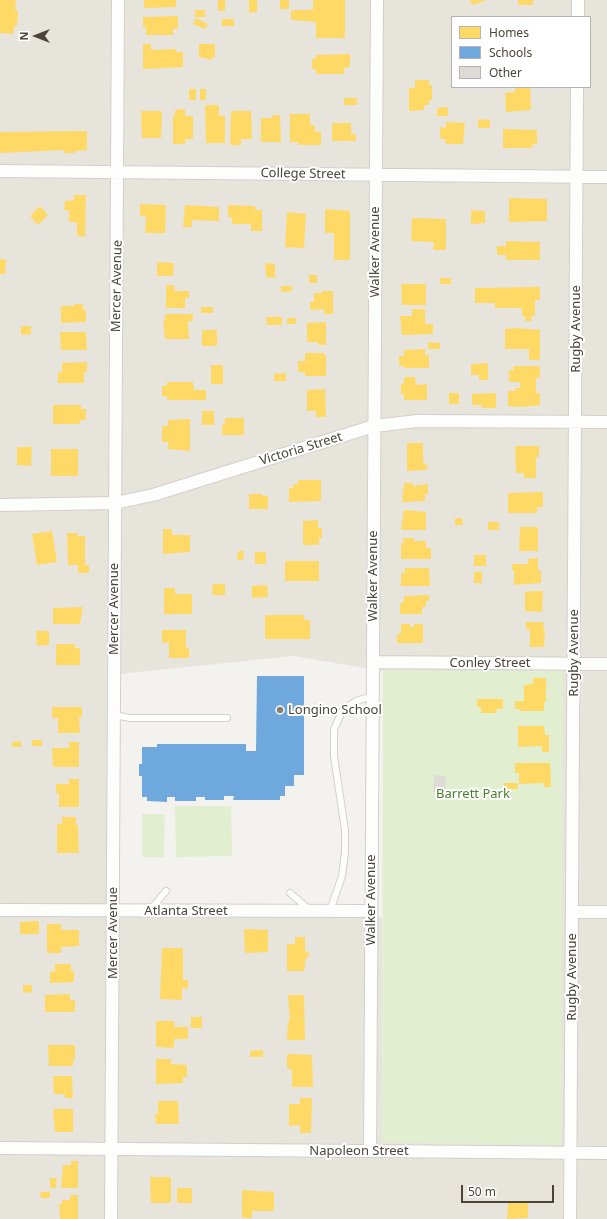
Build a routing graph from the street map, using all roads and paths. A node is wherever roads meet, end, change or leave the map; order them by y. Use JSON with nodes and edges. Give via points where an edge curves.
{"nodes":[{"id":1,"x":118,"y":0,"type":"edge"},
{"id":2,"x":377,"y":0,"type":"edge"},
{"id":3,"x":578,"y":0,"type":"edge"},
{"id":4,"x":578,"y":16,"type":"edge"},
{"id":5,"x":577,"y":88,"type":"edge"},
{"id":6,"x":0,"y":171,"type":"edge"},
{"id":7,"x":118,"y":171,"type":"junction"},
{"id":8,"x":376,"y":175,"type":"junction"},
{"id":9,"x":577,"y":176,"type":"junction"},
{"id":10,"x":607,"y":177,"type":"edge"},
{"id":11,"x":575,"y":422,"type":"junction"},
{"id":12,"x":607,"y":422,"type":"edge"},
{"id":13,"x":374,"y":426,"type":"junction"},
{"id":14,"x":115,"y":503,"type":"junction"},
{"id":15,"x":0,"y":505,"type":"edge"},
{"id":16,"x":373,"y":662,"type":"junction"},
{"id":17,"x":574,"y":664,"type":"junction"},
{"id":18,"x":607,"y":664,"type":"edge"},
{"id":19,"x":373,"y":696,"type":"junction"},
{"id":20,"x":114,"y":715,"type":"junction"},
{"id":21,"x":226,"y":718,"type":"dead end"},
{"id":22,"x":166,"y":891,"type":"dead end"},
{"id":23,"x":290,"y":893,"type":"dead end"},
{"id":24,"x":0,"y":910,"type":"edge"},
{"id":25,"x":113,"y":911,"type":"junction"},
{"id":26,"x":150,"y":911,"type":"junction"},
{"id":27,"x":312,"y":911,"type":"junction"},
{"id":28,"x":330,"y":911,"type":"junction"},
{"id":29,"x":371,"y":911,"type":"junction"},
{"id":30,"x":572,"y":912,"type":"junction"},
{"id":31,"x":607,"y":912,"type":"edge"},
{"id":32,"x":2,"y":1148,"type":"dead end"},
{"id":33,"x":111,"y":1150,"type":"junction"},
{"id":34,"x":370,"y":1151,"type":"junction"},
{"id":35,"x":571,"y":1153,"type":"junction"},
{"id":36,"x":607,"y":1153,"type":"edge"},
{"id":37,"x":111,"y":1219,"type":"edge"},
{"id":38,"x":570,"y":1219,"type":"edge"}],
"edges":[{"from":1,"to":7,"type":"street","name":"Mercer Avenue"},
{"from":2,"to":8,"type":"street","name":"Walker Avenue"},
{"from":3,"to":4,"type":"street"},
{"from":5,"to":9,"type":"street","name":"Rugby Avenue"},
{"from":6,"to":7,"type":"street","name":"College Street"},
{"from":7,"to":8,"type":"street","name":"College Street"},
{"from":7,"to":14,"type":"street","name":"Mercer Avenue"},
{"from":8,"to":9,"type":"street","name":"College Street"},
{"from":8,"to":13,"type":"street","name":"Walker Avenue"},
{"from":9,"to":10,"type":"street","name":"College Street"},
{"from":9,"to":11,"type":"street","name":"Rugby Avenue"},
{"from":11,"to":12,"type":"street","name":"Victoria Street"},
{"from":11,"to":13,"type":"street","name":"Victoria Street","via":[[417,421]]},
{"from":11,"to":17,"type":"street","name":"Rugby Avenue"},
{"from":13,"to":14,"type":"street","name":"Victoria Street","via":[[153,495]]},
{"from":13,"to":16,"type":"street","name":"Walker Avenue"},
{"from":14,"to":15,"type":"street","name":"Victoria Street"},
{"from":14,"to":20,"type":"street","name":"Mercer Avenue"},
{"from":16,"to":17,"type":"street","name":"Conley Street"},
{"from":16,"to":19,"type":"street","name":"Walker Avenue"},
{"from":17,"to":18,"type":"street","name":"Conley Street"},
{"from":17,"to":30,"type":"street","name":"Rugby Avenue"},
{"from":19,"to":28,"type":"lane","via":[[356,701],[343,710],[334,729],[334,756],[345,830],[345,852],[342,876]]},
{"from":19,"to":29,"type":"street","name":"Walker Avenue"},
{"from":20,"to":21,"type":"lane","via":[[130,718]]},
{"from":20,"to":25,"type":"street","name":"Mercer Avenue"},
{"from":22,"to":26,"type":"lane"},
{"from":23,"to":27,"type":"lane"},
{"from":24,"to":25,"type":"street","name":"Atlanta Street"},
{"from":25,"to":26,"type":"street","name":"Atlanta Street"},
{"from":25,"to":33,"type":"street","name":"Mercer Avenue"},
{"from":26,"to":27,"type":"street","name":"Atlanta Street"},
{"from":27,"to":28,"type":"street","name":"Atlanta Street"},
{"from":28,"to":29,"type":"street","name":"Atlanta Street"},
{"from":29,"to":34,"type":"street","name":"Walker Avenue"},
{"from":30,"to":31,"type":"street"},
{"from":30,"to":35,"type":"street","name":"Rugby Avenue"},
{"from":32,"to":33,"type":"street","name":"Napoleon Street"},
{"from":33,"to":34,"type":"street","name":"Napoleon Street"},
{"from":33,"to":37,"type":"street","name":"Mercer Avenue"},
{"from":34,"to":35,"type":"street","name":"Napoleon Street"},
{"from":35,"to":36,"type":"street","name":"Napoleon Street"},
{"from":35,"to":38,"type":"street","name":"Rugby Avenue"}]}
